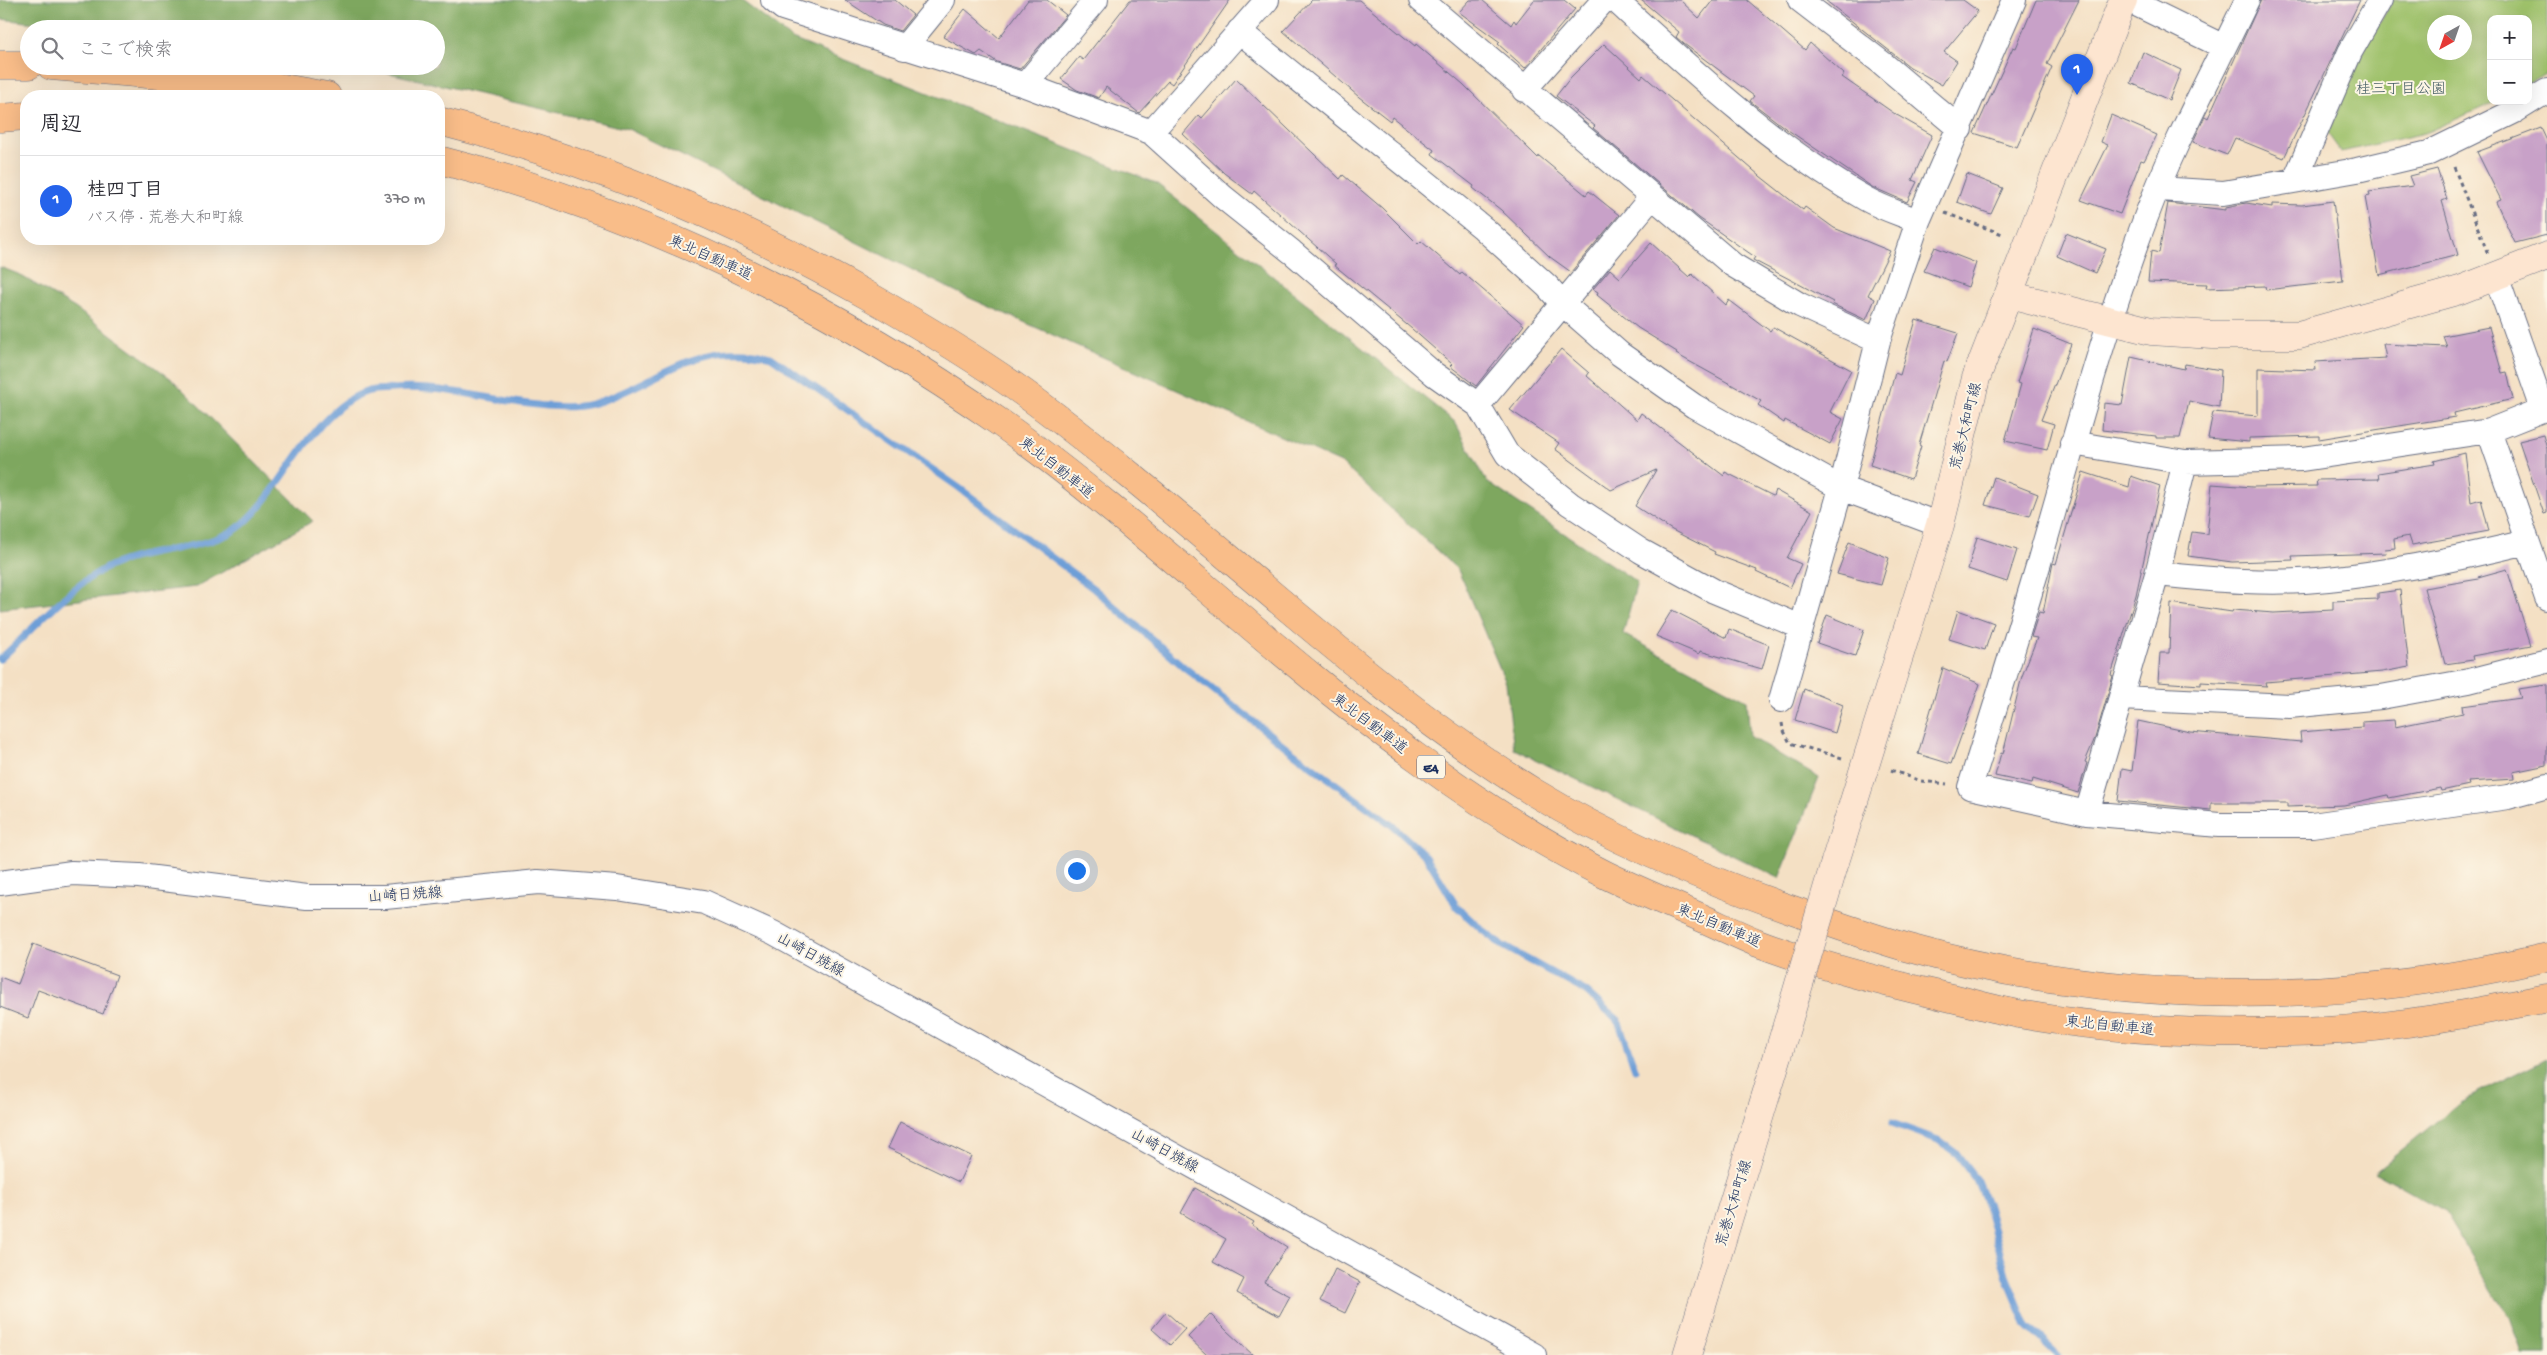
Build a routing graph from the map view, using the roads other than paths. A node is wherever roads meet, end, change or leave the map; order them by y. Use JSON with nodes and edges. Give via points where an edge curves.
{"nodes":[{"id":1,"x":943,"y":0,"type":"edge"},
{"id":2,"x":1096,"y":0,"type":"edge"},
{"id":3,"x":1267,"y":0,"type":"edge"},
{"id":4,"x":1604,"y":0,"type":"edge"},
{"id":5,"x":1615,"y":0,"type":"edge"},
{"id":6,"x":1800,"y":0,"type":"edge"},
{"id":7,"x":2123,"y":0,"type":"edge"},
{"id":8,"x":2128,"y":0,"type":"edge"},
{"id":9,"x":2247,"y":0,"type":"edge"},
{"id":10,"x":2380,"y":0,"type":"edge"},
{"id":11,"x":782,"y":3,"type":"edge"},
{"id":12,"x":1430,"y":3,"type":"edge"},
{"id":13,"x":2007,"y":4,"type":"edge"},
{"id":14,"x":1240,"y":30,"type":"junction"},
{"id":15,"x":2224,"y":47,"type":"junction"},
{"id":16,"x":904,"y":48,"type":"junction"},
{"id":17,"x":0,"y":64,"type":"edge"},
{"id":18,"x":20,"y":65,"type":"edge"},
{"id":19,"x":154,"y":75,"type":"edge"},
{"id":20,"x":1025,"y":85,"type":"junction"},
{"id":21,"x":292,"y":90,"type":"edge"},
{"id":22,"x":1524,"y":90,"type":"junction"},
{"id":23,"x":2547,"y":91,"type":"edge"},
{"id":24,"x":0,"y":102,"type":"edge"},
{"id":25,"x":20,"y":102,"type":"edge"},
{"id":26,"x":20,"y":116,"type":"edge"},
{"id":27,"x":0,"y":118,"type":"edge"},
{"id":28,"x":445,"y":122,"type":"edge"},
{"id":29,"x":1960,"y":129,"type":"junction"},
{"id":30,"x":1151,"y":132,"type":"junction"},
{"id":31,"x":445,"y":162,"type":"edge"},
{"id":32,"x":2294,"y":180,"type":"junction"},
{"id":33,"x":2158,"y":189,"type":"junction"},
{"id":34,"x":1652,"y":198,"type":"junction"},
{"id":35,"x":1922,"y":214,"type":"junction"},
{"id":36,"x":2547,"y":256,"type":"edge"},
{"id":37,"x":2496,"y":276,"type":"junction"},
{"id":38,"x":2009,"y":295,"type":"junction"},
{"id":39,"x":1564,"y":304,"type":"junction"},
{"id":40,"x":2110,"y":320,"type":"junction"},
{"id":41,"x":1878,"y":341,"type":"junction"},
{"id":42,"x":1478,"y":405,"type":"junction"},
{"id":43,"x":2545,"y":408,"type":"edge"},
{"id":44,"x":2489,"y":431,"type":"junction"},
{"id":45,"x":2072,"y":443,"type":"junction"},
{"id":46,"x":2185,"y":462,"type":"junction"},
{"id":47,"x":1841,"y":488,"type":"junction"},
{"id":48,"x":1940,"y":524,"type":"junction"},
{"id":49,"x":2527,"y":542,"type":"junction"},
{"id":50,"x":2157,"y":574,"type":"junction"},
{"id":51,"x":2547,"y":598,"type":"edge"},
{"id":52,"x":1802,"y":627,"type":"junction"},
{"id":53,"x":2547,"y":661,"type":"edge"},
{"id":54,"x":2121,"y":698,"type":"junction"},
{"id":55,"x":1780,"y":700,"type":"dead end"},
{"id":56,"x":2547,"y":786,"type":"edge"},
{"id":57,"x":2087,"y":813,"type":"junction"},
{"id":58,"x":0,"y":883,"type":"edge"},
{"id":59,"x":2547,"y":957,"type":"edge"},
{"id":60,"x":2547,"y":998,"type":"edge"},
{"id":61,"x":1534,"y":1355,"type":"edge"},
{"id":62,"x":1687,"y":1355,"type":"edge"}],
"edges":[{"from":1,"to":16,"type":"street"},
{"from":2,"to":20,"type":"street"},
{"from":3,"to":14,"type":"street"},
{"from":4,"to":22,"type":"street"},
{"from":5,"to":35,"type":"street","via":[[1720,96],[1811,163],[1867,199]]},
{"from":6,"to":29,"type":"street"},
{"from":7,"to":38,"type":"street","name":"荒巻大和町線"},
{"from":8,"to":15,"type":"street"},
{"from":9,"to":15,"type":"street"},
{"from":10,"to":32,"type":"street","via":[[2350,52]]},
{"from":11,"to":16,"type":"street"},
{"from":12,"to":22,"type":"street"},
{"from":13,"to":29,"type":"street"},
{"from":14,"to":30,"type":"street"},
{"from":14,"to":39,"type":"street","via":[[1483,228]]},
{"from":15,"to":33,"type":"street"},
{"from":16,"to":20,"type":"street"},
{"from":17,"to":18,"type":"highway"},
{"from":19,"to":21,"type":"highway"},
{"from":20,"to":30,"type":"street"},
{"from":22,"to":34,"type":"street"},
{"from":23,"to":32,"type":"street","via":[[2429,153],[2357,170]]},
{"from":24,"to":25,"type":"highway"},
{"from":26,"to":27,"type":"highway"},
{"from":28,"to":59,"type":"highway","number":"E4","via":[[599,169],[703,211],[816,266],[929,330],[1038,404],[1430,722],[1537,794],[1654,856],[1733,889],[1909,948],[2010,971],[2183,992],[2330,991],[2426,980]]},
{"from":29,"to":35,"type":"street"},
{"from":30,"to":42,"type":"street","via":[[1223,197],[1434,374]]},
{"from":31,"to":60,"type":"highway","name":"東北自動車道","number":"E4","via":[[587,205],[690,246],[801,299],[902,358],[1012,432],[1104,504],[1318,684],[1447,778],[1509,820],[1606,875],[1758,943],[1849,972],[2018,1014],[2166,1031],[2330,1031],[2412,1023]]},
{"from":32,"to":33,"type":"street","via":[[2223,192]]},
{"from":33,"to":40,"type":"street"},
{"from":34,"to":39,"type":"street"},
{"from":34,"to":41,"type":"street","via":[[1733,265],[1800,305]]},
{"from":35,"to":41,"type":"street"},
{"from":36,"to":37,"type":"street"},
{"from":37,"to":40,"type":"street","via":[[2433,298],[2299,336],[2151,331]]},
{"from":37,"to":43,"type":"street"},
{"from":38,"to":40,"type":"street"},
{"from":38,"to":48,"type":"street","name":"荒巻大和町線","via":[[1976,378]]},
{"from":39,"to":42,"type":"street"},
{"from":39,"to":47,"type":"street","via":[[1620,354],[1694,406]]},
{"from":40,"to":45,"type":"street"},
{"from":41,"to":47,"type":"street"},
{"from":42,"to":52,"type":"street","via":[[1507,454],[1570,504],[1641,551],[1714,591]]},
{"from":43,"to":44,"type":"street"},
{"from":44,"to":46,"type":"street","via":[[2302,459]]},
{"from":44,"to":49,"type":"street"},
{"from":45,"to":46,"type":"street"},
{"from":45,"to":57,"type":"street","via":[[1970,787]]},
{"from":46,"to":50,"type":"street"},
{"from":47,"to":48,"type":"street"},
{"from":47,"to":52,"type":"street"},
{"from":48,"to":62,"type":"street","name":"荒巻大和町線","bridge":true},
{"from":49,"to":50,"type":"street","via":[[2427,566],[2327,580],[2233,581]]},
{"from":49,"to":51,"type":"street"},
{"from":50,"to":54,"type":"street"},
{"from":52,"to":55,"type":"street"},
{"from":53,"to":54,"type":"street","via":[[2469,681],[2381,697],[2289,706]]},
{"from":54,"to":57,"type":"street"},
{"from":56,"to":57,"type":"street","via":[[2508,797],[2312,825],[2219,825]]},
{"from":58,"to":61,"type":"street","name":"山崎日焼線","via":[[72,873],[139,876],[317,897],[385,897],[538,882],[618,888],[704,902],[773,933]]}]}
